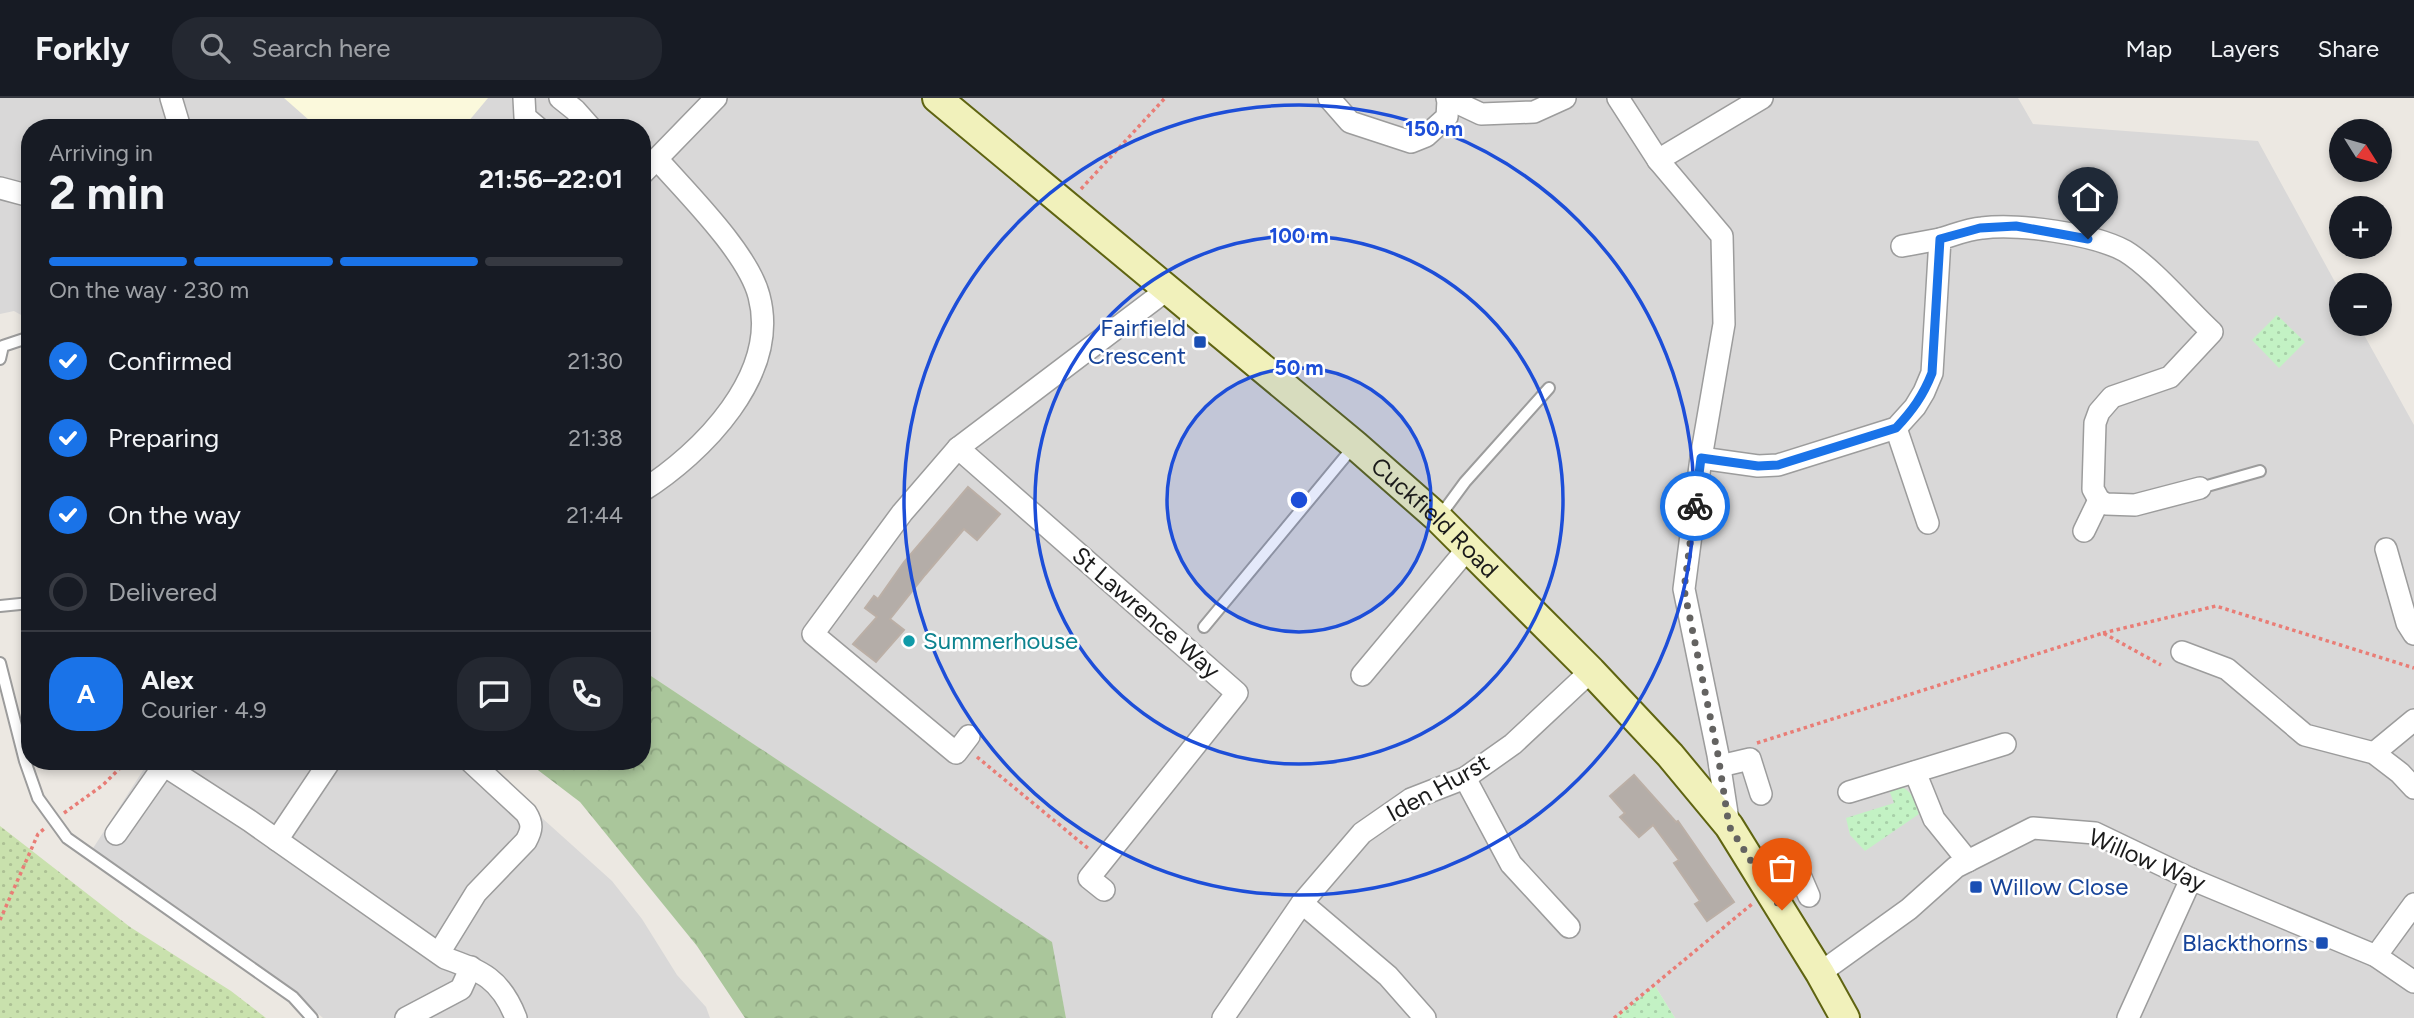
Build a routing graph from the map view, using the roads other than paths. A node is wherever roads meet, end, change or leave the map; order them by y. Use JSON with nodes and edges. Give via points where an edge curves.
{"nodes":[{"id":1,"x":171,"y":98,"type":"edge"},
{"id":2,"x":524,"y":98,"type":"edge"},
{"id":3,"x":560,"y":98,"type":"edge"},
{"id":4,"x":716,"y":98,"type":"edge"},
{"id":5,"x":937,"y":98,"type":"edge"},
{"id":6,"x":1329,"y":98,"type":"edge"},
{"id":7,"x":1565,"y":98,"type":"edge"},
{"id":8,"x":1618,"y":98,"type":"edge"},
{"id":9,"x":1762,"y":98,"type":"edge"},
{"id":10,"x":1447,"y":99,"type":"edge"},
{"id":11,"x":177,"y":119,"type":"edge"},
{"id":12,"x":527,"y":119,"type":"edge"},
{"id":13,"x":583,"y":119,"type":"edge"},
{"id":14,"x":1658,"y":160,"type":"junction"},
{"id":15,"x":651,"y":165,"type":"edge"},
{"id":16,"x":651,"y":167,"type":"edge"},
{"id":17,"x":0,"y":188,"type":"edge"},
{"id":18,"x":21,"y":194,"type":"edge"},
{"id":19,"x":1940,"y":239,"type":"junction"},
{"id":20,"x":1902,"y":246,"type":"dead end"},
{"id":21,"x":1168,"y":289,"type":"junction"},
{"id":22,"x":21,"y":340,"type":"edge"},
{"id":23,"x":0,"y":359,"type":"edge"},
{"id":24,"x":1549,"y":388,"type":"dead end"},
{"id":25,"x":1896,"y":428,"type":"junction"},
{"id":26,"x":1355,"y":445,"type":"junction"},
{"id":27,"x":958,"y":448,"type":"junction"},
{"id":28,"x":1701,"y":458,"type":"junction"},
{"id":29,"x":2260,"y":471,"type":"dead end"},
{"id":30,"x":2192,"y":484,"type":"joint"},
{"id":31,"x":651,"y":485,"type":"edge"},
{"id":32,"x":2099,"y":500,"type":"junction"},
{"id":33,"x":1438,"y":518,"type":"junction"},
{"id":34,"x":1928,"y":523,"type":"dead end"},
{"id":35,"x":2084,"y":531,"type":"dead end"},
{"id":36,"x":1468,"y":548,"type":"junction"},
{"id":37,"x":2386,"y":549,"type":"dead end"},
{"id":38,"x":21,"y":604,"type":"edge"},
{"id":39,"x":0,"y":606,"type":"edge"},
{"id":40,"x":1204,"y":627,"type":"dead end"},
{"id":41,"x":2414,"y":634,"type":"edge"},
{"id":42,"x":2182,"y":652,"type":"dead end"},
{"id":43,"x":0,"y":663,"type":"edge"},
{"id":44,"x":1591,"y":671,"type":"junction"},
{"id":45,"x":1362,"y":675,"type":"dead end"},
{"id":46,"x":2414,"y":720,"type":"edge"},
{"id":47,"x":966,"y":740,"type":"road end"},
{"id":48,"x":2006,"y":744,"type":"dead end"},
{"id":49,"x":21,"y":745,"type":"edge"},
{"id":50,"x":2374,"y":753,"type":"junction"},
{"id":51,"x":1719,"y":760,"type":"junction"},
{"id":52,"x":28,"y":770,"type":"edge"},
{"id":53,"x":162,"y":770,"type":"edge"},
{"id":54,"x":175,"y":770,"type":"edge"},
{"id":55,"x":324,"y":770,"type":"edge"},
{"id":56,"x":480,"y":770,"type":"edge"},
{"id":57,"x":1916,"y":772,"type":"junction"},
{"id":58,"x":1465,"y":778,"type":"junction"},
{"id":59,"x":2414,"y":788,"type":"edge"},
{"id":60,"x":1849,"y":792,"type":"dead end"},
{"id":61,"x":1761,"y":794,"type":"dead end"},
{"id":62,"x":1729,"y":826,"type":"junction"},
{"id":63,"x":116,"y":834,"type":"dead end"},
{"id":64,"x":277,"y":840,"type":"junction"},
{"id":65,"x":1968,"y":861,"type":"junction"},
{"id":66,"x":2191,"y":879,"type":"junction"},
{"id":67,"x":1763,"y":880,"type":"junction"},
{"id":68,"x":1104,"y":890,"type":"dead end"},
{"id":69,"x":1809,"y":895,"type":"dead end"},
{"id":70,"x":1302,"y":903,"type":"junction"},
{"id":71,"x":2414,"y":904,"type":"edge"},
{"id":72,"x":1569,"y":928,"type":"dead end"},
{"id":73,"x":439,"y":954,"type":"junction"},
{"id":74,"x":2376,"y":956,"type":"junction"},
{"id":75,"x":471,"y":967,"type":"junction"},
{"id":76,"x":1820,"y":973,"type":"junction"},
{"id":77,"x":2414,"y":982,"type":"edge"},
{"id":78,"x":312,"y":1018,"type":"edge"},
{"id":79,"x":406,"y":1018,"type":"edge"},
{"id":80,"x":516,"y":1018,"type":"edge"},
{"id":81,"x":1223,"y":1018,"type":"edge"},
{"id":82,"x":1425,"y":1018,"type":"edge"},
{"id":83,"x":1845,"y":1018,"type":"edge"},
{"id":84,"x":2128,"y":1018,"type":"edge"}],
"edges":[{"from":1,"to":11,"type":"street"},
{"from":2,"to":12,"type":"street"},
{"from":3,"to":13,"type":"street"},
{"from":4,"to":15,"type":"street"},
{"from":5,"to":21,"type":"street","name":"Cuckfield Road"},
{"from":6,"to":10,"type":"street","via":[[1350,122],[1411,142],[1426,136],[1447,117]]},
{"from":7,"to":10,"type":"street","via":[[1534,112],[1481,114]]},
{"from":8,"to":14,"type":"street"},
{"from":9,"to":14,"type":"street"},
{"from":14,"to":28,"type":"street","via":[[1722,236],[1724,324]]},
{"from":16,"to":31,"type":"street","via":[[699,206],[741,258],[759,295],[763,324],[754,369],[736,404],[699,446]]},
{"from":17,"to":18,"type":"street"},
{"from":19,"to":20,"type":"street"},
{"from":19,"to":25,"type":"street","via":[[1932,373],[1915,407]]},
{"from":19,"to":32,"type":"street","via":[[1980,228],[2016,226],[2107,244],[2140,262],[2218,339],[2170,377],[2112,397],[2099,412],[2093,489]]},
{"from":21,"to":26,"type":"street","name":"Cuckfield Road"},
{"from":21,"to":27,"type":"street"},
{"from":22,"to":23,"type":"lane","via":[[3,346]]},
{"from":24,"to":33,"type":"lane"},
{"from":25,"to":28,"type":"street","via":[[1778,465]]},
{"from":25,"to":34,"type":"street"},
{"from":26,"to":33,"type":"street","name":"Cuckfield Road"},
{"from":26,"to":40,"type":"lane"},
{"from":27,"to":47,"type":"street","via":[[902,513],[813,635],[956,752]]},
{"from":27,"to":68,"type":"street","name":"St Lawrence Way","via":[[1237,692],[1089,878]]},
{"from":28,"to":51,"type":"street","via":[[1684,589]]},
{"from":29,"to":30,"type":"lane"},
{"from":30,"to":32,"type":"street","via":[[2123,506]]},
{"from":32,"to":35,"type":"street"},
{"from":33,"to":36,"type":"street","name":"Cuckfield Road"},
{"from":36,"to":44,"type":"street","name":"Cuckfield Road"},
{"from":36,"to":45,"type":"street"},
{"from":37,"to":41,"type":"street"},
{"from":38,"to":39,"type":"lane"},
{"from":42,"to":50,"type":"street","via":[[2227,669],[2305,735]]},
{"from":43,"to":49,"type":"lane"},
{"from":44,"to":58,"type":"street","name":"Iden Hurst","via":[[1513,744]]},
{"from":44,"to":62,"type":"street","name":"Cuckfield Road"},
{"from":46,"to":50,"type":"street"},
{"from":48,"to":57,"type":"street"},
{"from":50,"to":59,"type":"street"},
{"from":51,"to":61,"type":"street","via":[[1751,759]]},
{"from":51,"to":62,"type":"street"},
{"from":52,"to":78,"type":"lane","via":[[38,798],[67,838],[293,998]]},
{"from":53,"to":63,"type":"street"},
{"from":54,"to":64,"type":"street"},
{"from":55,"to":64,"type":"street"},
{"from":56,"to":73,"type":"street","via":[[526,813],[532,822],[531,832],[476,893]]},
{"from":57,"to":60,"type":"street"},
{"from":57,"to":65,"type":"street","via":[[1934,819]]},
{"from":58,"to":70,"type":"street","name":"Iden Hurst","via":[[1411,799],[1362,834]]},
{"from":58,"to":72,"type":"street","via":[[1511,864]]},
{"from":62,"to":67,"type":"street","name":"Cuckfield Road"},
{"from":64,"to":73,"type":"street"},
{"from":65,"to":66,"type":"street","name":"Willow Way","via":[[2033,828],[2083,832],[2095,833]]},
{"from":65,"to":76,"type":"street","name":"Willow Way"},
{"from":66,"to":74,"type":"street","name":"Willow Way"},
{"from":66,"to":84,"type":"street"},
{"from":67,"to":69,"type":"street","via":[[1779,855],[1790,852]]},
{"from":67,"to":76,"type":"street","name":"Cuckfield Road"},
{"from":70,"to":81,"type":"street","name":"Iden Hurst"},
{"from":70,"to":82,"type":"street","via":[[1388,976]]},
{"from":71,"to":74,"type":"street"},
{"from":73,"to":75,"type":"street"},
{"from":74,"to":77,"type":"street","name":"Willow Way"},
{"from":75,"to":79,"type":"street","via":[[461,989]]},
{"from":75,"to":80,"type":"street","via":[[503,992]]},
{"from":76,"to":83,"type":"street","name":"Cuckfield Road"}]}
